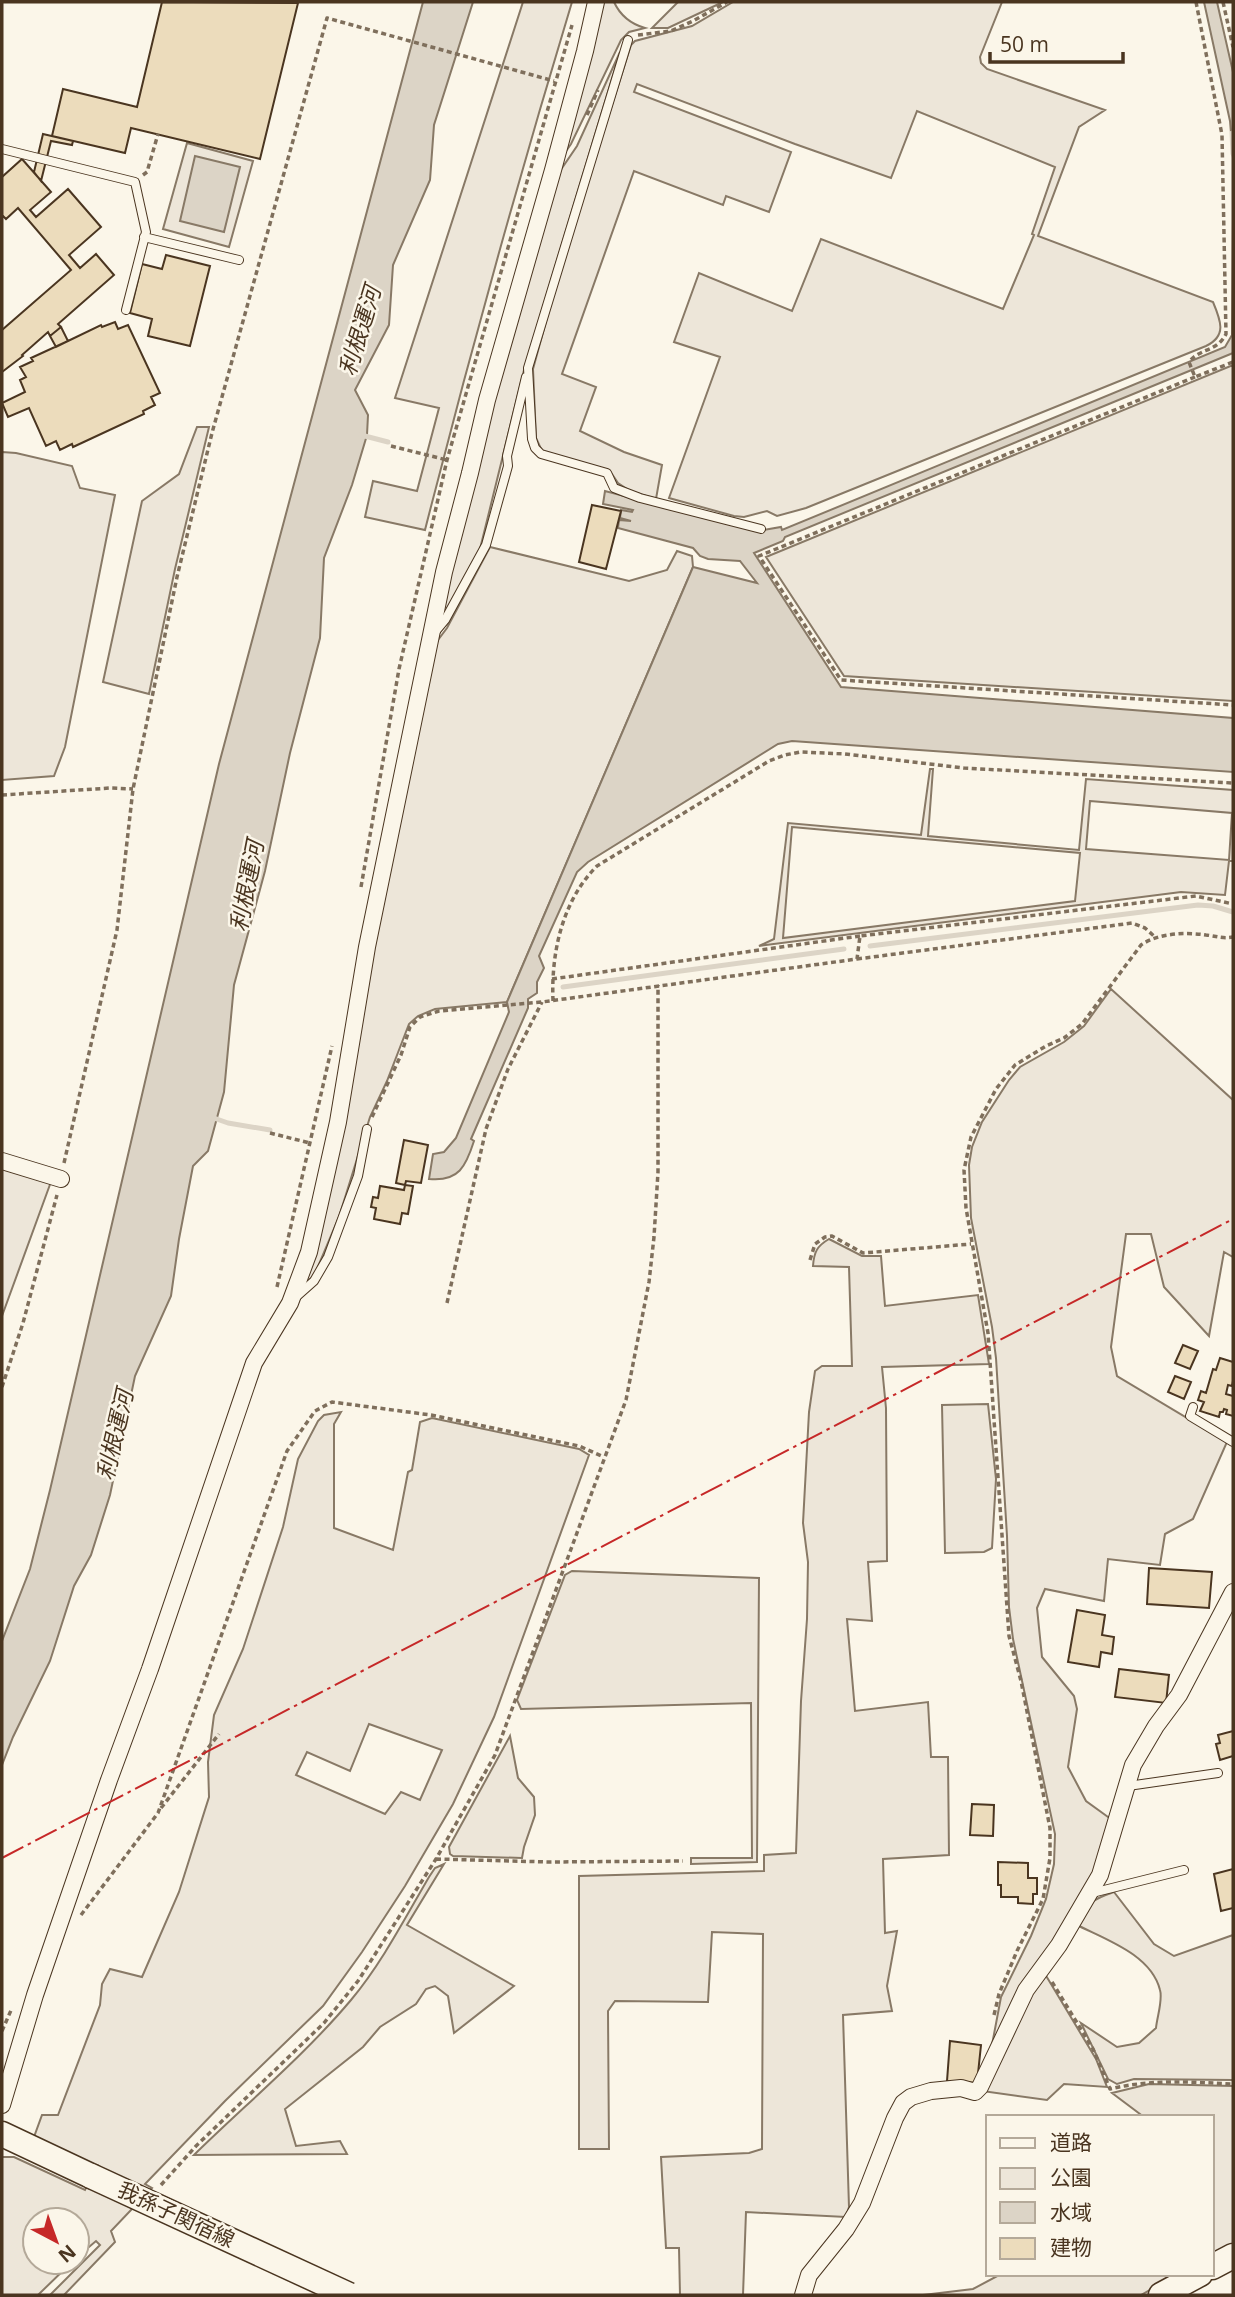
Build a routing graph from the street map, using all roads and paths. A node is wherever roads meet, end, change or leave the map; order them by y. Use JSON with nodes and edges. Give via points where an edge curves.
{"nodes":[{"id":1,"x":596,"y":2,"type":"edge"},
{"id":2,"x":1196,"y":2,"type":"edge"},
{"id":3,"x":1223,"y":2,"type":"edge"},
{"id":4,"x":628,"y":40,"type":"dead end"},
{"id":5,"x":1233,"y":47,"type":"edge"},
{"id":6,"x":554,"y":81,"type":"dead end"},
{"id":7,"x":158,"y":134,"type":"dead end"},
{"id":8,"x":2,"y":149,"type":"edge"},
{"id":9,"x":135,"y":182,"type":"junction"},
{"id":10,"x":144,"y":237,"type":"junction"},
{"id":11,"x":239,"y":260,"type":"dead end"},
{"id":12,"x":126,"y":310,"type":"dead end"},
{"id":13,"x":1233,"y":362,"type":"edge"},
{"id":14,"x":528,"y":368,"type":"junction"},
{"id":15,"x":1195,"y":376,"type":"junction"},
{"id":16,"x":391,"y":446,"type":"dead end"},
{"id":17,"x":447,"y":460,"type":"dead end"},
{"id":18,"x":761,"y":529,"type":"dead end"},
{"id":19,"x":429,"y":638,"type":"junction"},
{"id":20,"x":1233,"y":705,"type":"edge"},
{"id":21,"x":1233,"y":783,"type":"edge"},
{"id":22,"x":133,"y":789,"type":"junction"},
{"id":23,"x":2,"y":795,"type":"edge"},
{"id":24,"x":1233,"y":904,"type":"edge"},
{"id":25,"x":860,"y":936,"type":"junction"},
{"id":26,"x":1155,"y":937,"type":"junction"},
{"id":27,"x":1233,"y":937,"type":"edge"},
{"id":28,"x":857,"y":959,"type":"junction"},
{"id":29,"x":552,"y":979,"type":"junction"},
{"id":30,"x":658,"y":985,"type":"junction"},
{"id":31,"x":553,"y":1000,"type":"junction"},
{"id":32,"x":542,"y":1002,"type":"junction"},
{"id":33,"x":367,"y":1129,"type":"joint"},
{"id":34,"x":270,"y":1133,"type":"dead end"},
{"id":35,"x":310,"y":1143,"type":"dead end"},
{"id":36,"x":2,"y":1161,"type":"edge"},
{"id":37,"x":61,"y":1179,"type":"junction"},
{"id":38,"x":971,"y":1244,"type":"junction"},
{"id":39,"x":810,"y":1260,"type":"dead end"},
{"id":40,"x":290,"y":1303,"type":"junction"},
{"id":41,"x":447,"y":1303,"type":"dead end"},
{"id":42,"x":2,"y":1387,"type":"edge"},
{"id":43,"x":1194,"y":1408,"type":"dead end"},
{"id":44,"x":1233,"y":1442,"type":"edge"},
{"id":45,"x":604,"y":1457,"type":"junction"},
{"id":46,"x":1233,"y":1592,"type":"edge"},
{"id":47,"x":219,"y":1734,"type":"dead end"},
{"id":48,"x":1218,"y":1773,"type":"dead end"},
{"id":49,"x":1127,"y":1786,"type":"junction"},
{"id":50,"x":158,"y":1813,"type":"junction"},
{"id":51,"x":436,"y":1859,"type":"junction"},
{"id":52,"x":683,"y":1861,"type":"dead end"},
{"id":53,"x":1184,"y":1870,"type":"dead end"},
{"id":54,"x":1088,"y":1894,"type":"junction"},
{"id":55,"x":73,"y":1924,"type":"dead end"},
{"id":56,"x":1043,"y":1967,"type":"junction"},
{"id":57,"x":992,"y":2026,"type":"dead end"},
{"id":58,"x":1233,"y":2084,"type":"edge"},
{"id":59,"x":2,"y":2105,"type":"edge"},
{"id":60,"x":2,"y":2134,"type":"edge"},
{"id":61,"x":153,"y":2193,"type":"dead end"},
{"id":62,"x":1233,"y":2256,"type":"edge"},
{"id":63,"x":1214,"y":2266,"type":"edge"},
{"id":64,"x":1195,"y":2276,"type":"edge"},
{"id":65,"x":349,"y":2295,"type":"edge"},
{"id":66,"x":803,"y":2295,"type":"edge"},
{"id":67,"x":1161,"y":2295,"type":"edge"}],
"edges":[{"from":1,"to":19,"type":"street","via":[[487,400]]},
{"from":2,"to":15,"type":"path","via":[[1222,135],[1226,334],[1221,344],[1189,362]]},
{"from":3,"to":5,"type":"path"},
{"from":4,"to":14,"type":"lane"},
{"from":6,"to":22,"type":"path","via":[[327,18],[212,433]]},
{"from":7,"to":9,"type":"path","via":[[146,172]]},
{"from":8,"to":9,"type":"lane"},
{"from":9,"to":10,"type":"lane"},
{"from":10,"to":11,"type":"lane"},
{"from":10,"to":12,"type":"lane"},
{"from":13,"to":15,"type":"path"},
{"from":14,"to":18,"type":"lane","via":[[532,439],[541,454],[607,473],[614,488],[640,498]]},
{"from":14,"to":19,"type":"lane","via":[[486,545],[445,620]]},
{"from":15,"to":20,"type":"path","via":[[759,556],[841,680]]},
{"from":16,"to":17,"type":"path"},
{"from":19,"to":40,"type":"street","via":[[328,1171],[309,1252]]},
{"from":21,"to":29,"type":"path","via":[[964,768],[845,754],[785,755],[734,781],[597,866],[568,912],[553,958]]},
{"from":22,"to":23,"type":"path"},
{"from":22,"to":37,"type":"path","via":[[117,930]]},
{"from":24,"to":25,"type":"path","via":[[1196,896]]},
{"from":25,"to":28,"type":"path"},
{"from":25,"to":29,"type":"path"},
{"from":26,"to":27,"type":"path"},
{"from":26,"to":28,"type":"path","via":[[1132,923]]},
{"from":26,"to":38,"type":"path","via":[[1141,944],[1082,1024],[1015,1065],[996,1089],[971,1137],[964,1170]]},
{"from":28,"to":30,"type":"path"},
{"from":29,"to":31,"type":"path"},
{"from":30,"to":31,"type":"path"},
{"from":30,"to":45,"type":"path","via":[[658,1172],[649,1282],[626,1400]]},
{"from":31,"to":32,"type":"path"},
{"from":32,"to":33,"type":"path","via":[[439,1011],[420,1017],[410,1027]]},
{"from":32,"to":41,"type":"path","via":[[508,1069],[486,1129]]},
{"from":33,"to":40,"type":"lane","via":[[358,1176],[328,1257],[314,1280]]},
{"from":34,"to":35,"type":"path"},
{"from":36,"to":37,"type":"street"},
{"from":37,"to":42,"type":"path"},
{"from":38,"to":39,"type":"path","via":[[863,1252],[832,1236],[816,1244]]},
{"from":38,"to":57,"type":"path","via":[[988,1333],[1009,1636],[1050,1828],[1043,1899],[1004,1983]]},
{"from":40,"to":59,"type":"street","via":[[254,1363],[32,2005]]},
{"from":43,"to":44,"type":"lane","via":[[1190,1416]]},
{"from":45,"to":50,"type":"path","via":[[579,1446],[400,1410],[332,1402],[315,1411],[287,1451]]},
{"from":45,"to":51,"type":"path","via":[[495,1755]]},
{"from":46,"to":49,"type":"street","via":[[1179,1695],[1133,1765]]},
{"from":47,"to":50,"type":"path"},
{"from":48,"to":49,"type":"lane"},
{"from":49,"to":54,"type":"street","via":[[1100,1875]]},
{"from":50,"to":55,"type":"path"},
{"from":51,"to":52,"type":"path"},
{"from":51,"to":61,"type":"path","via":[[358,1981],[324,2024],[195,2146]]},
{"from":53,"to":54,"type":"lane"},
{"from":54,"to":56,"type":"street"},
{"from":56,"to":58,"type":"path","via":[[1093,2049],[1110,2089],[1163,2081]]},
{"from":56,"to":66,"type":"street","via":[[1026,1990],[975,2092],[961,2088],[931,2091],[903,2104],[862,2203],[809,2275]]},
{"from":60,"to":65,"type":"main road","name":"我孫子関宿線","bridge":true},
{"from":62,"to":63,"type":"main road"},
{"from":64,"to":67,"type":"main road"}]}
